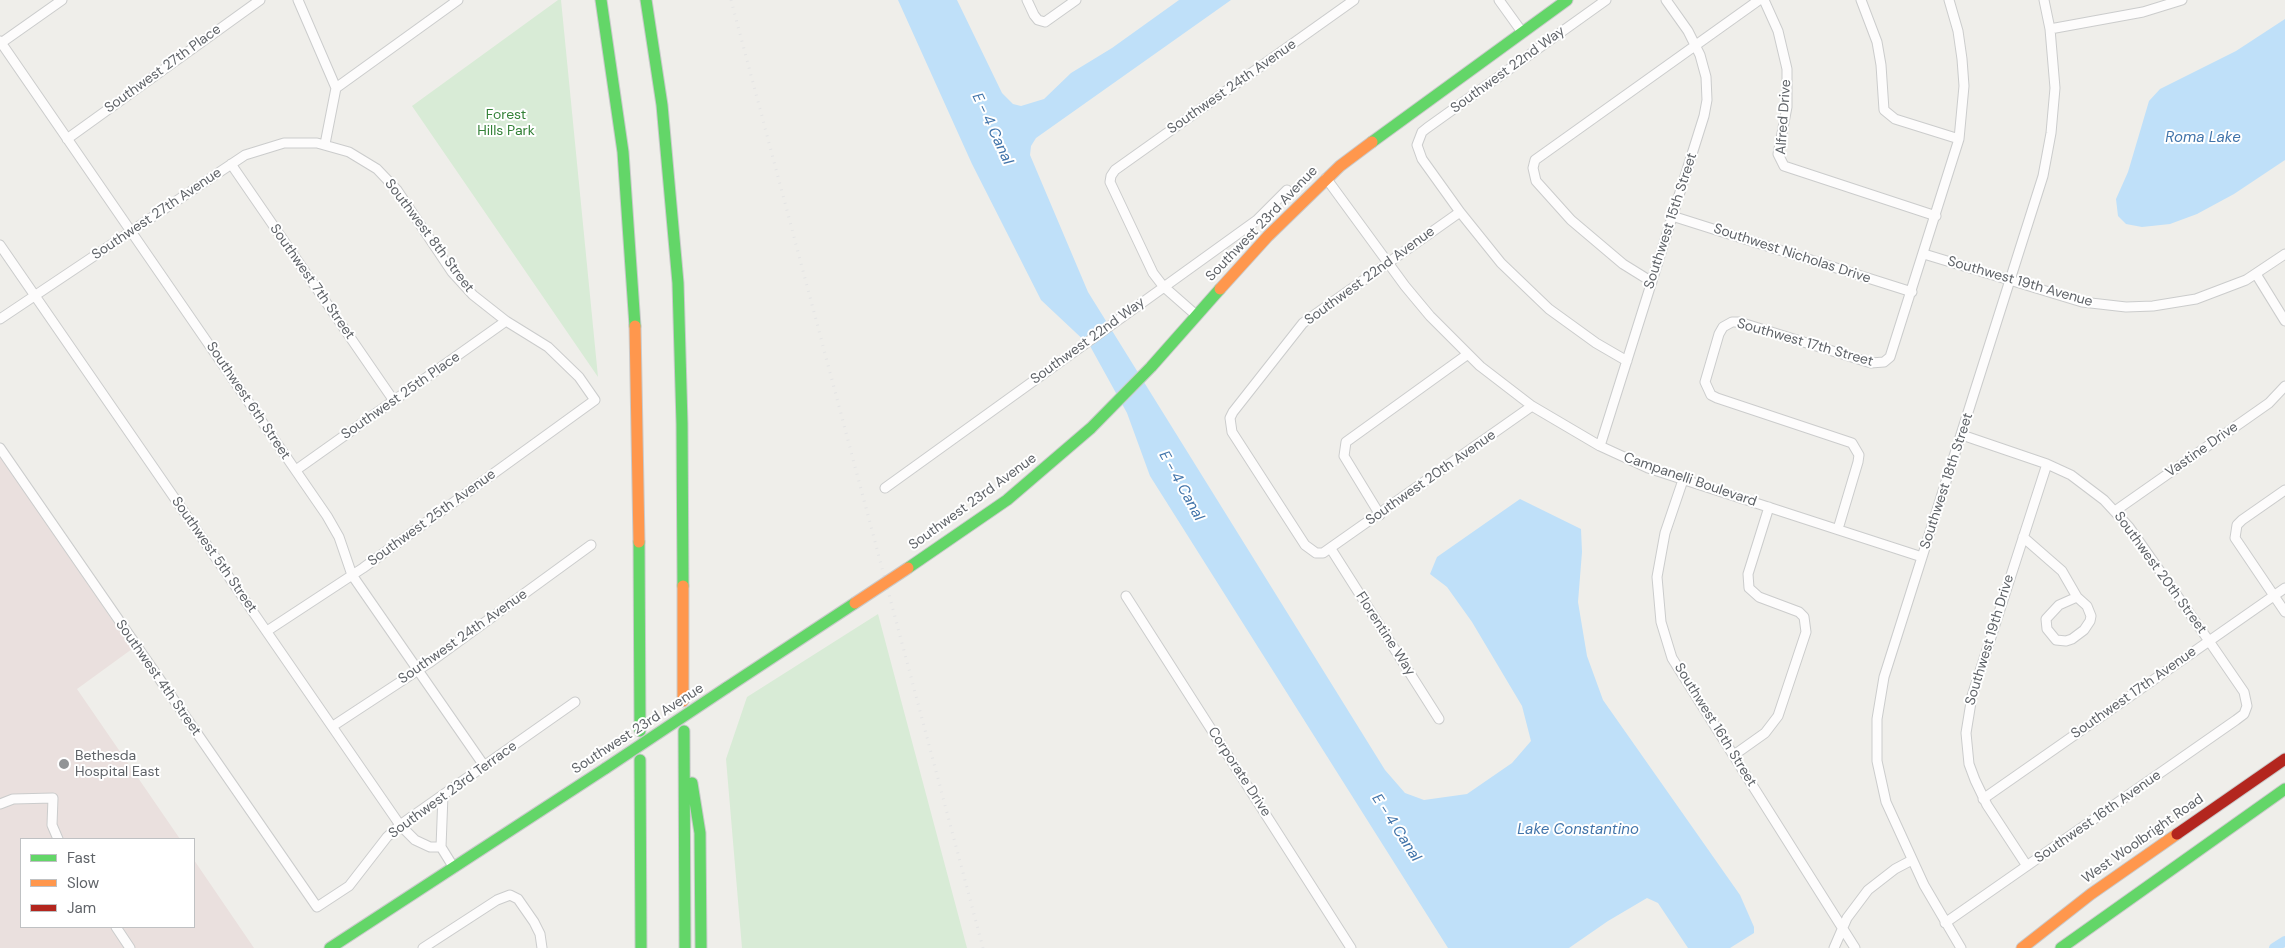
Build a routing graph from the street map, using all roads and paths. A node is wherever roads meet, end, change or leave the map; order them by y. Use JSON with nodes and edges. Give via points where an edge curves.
{"nodes":[{"id":1,"x":62,"y":0,"type":"edge"},
{"id":2,"x":260,"y":0,"type":"edge"},
{"id":3,"x":298,"y":0,"type":"edge"},
{"id":4,"x":458,"y":0,"type":"edge"},
{"id":5,"x":602,"y":0,"type":"edge"},
{"id":6,"x":646,"y":0,"type":"edge"},
{"id":7,"x":1027,"y":0,"type":"edge"},
{"id":8,"x":1076,"y":0,"type":"edge"},
{"id":9,"x":1354,"y":0,"type":"edge"},
{"id":10,"x":1500,"y":0,"type":"edge"},
{"id":11,"x":1567,"y":0,"type":"edge"},
{"id":12,"x":1606,"y":0,"type":"edge"},
{"id":13,"x":1666,"y":0,"type":"edge"},
{"id":14,"x":1758,"y":0,"type":"edge"},
{"id":15,"x":1764,"y":0,"type":"edge"},
{"id":16,"x":1861,"y":0,"type":"edge"},
{"id":17,"x":1949,"y":0,"type":"edge"},
{"id":18,"x":2044,"y":0,"type":"edge"},
{"id":19,"x":2182,"y":0,"type":"edge"},
{"id":20,"x":2050,"y":29,"type":"junction"},
{"id":21,"x":1522,"y":32,"type":"junction"},
{"id":22,"x":1,"y":42,"type":"edge"},
{"id":23,"x":1696,"y":44,"type":"junction"},
{"id":24,"x":336,"y":88,"type":"junction"},
{"id":25,"x":67,"y":138,"type":"junction"},
{"id":26,"x":1959,"y":139,"type":"junction"},
{"id":27,"x":325,"y":144,"type":"junction"},
{"id":28,"x":231,"y":164,"type":"junction"},
{"id":29,"x":1326,"y":178,"type":"junction"},
{"id":30,"x":1287,"y":190,"type":"dead end"},
{"id":31,"x":1460,"y":212,"type":"junction"},
{"id":32,"x":1672,"y":216,"type":"junction"},
{"id":33,"x":1936,"y":216,"type":"junction"},
{"id":34,"x":132,"y":232,"type":"junction"},
{"id":35,"x":0,"y":245,"type":"edge"},
{"id":36,"x":1924,"y":254,"type":"junction"},
{"id":37,"x":2285,"y":254,"type":"edge"},
{"id":38,"x":1388,"y":263,"type":"junction"},
{"id":39,"x":2256,"y":274,"type":"junction"},
{"id":40,"x":2011,"y":281,"type":"junction"},
{"id":41,"x":1652,"y":282,"type":"junction"},
{"id":42,"x":1163,"y":286,"type":"junction"},
{"id":43,"x":1912,"y":292,"type":"junction"},
{"id":44,"x":35,"y":296,"type":"junction"},
{"id":45,"x":1196,"y":315,"type":"junction"},
{"id":46,"x":0,"y":319,"type":"edge"},
{"id":47,"x":2285,"y":320,"type":"edge"},
{"id":48,"x":506,"y":321,"type":"junction"},
{"id":49,"x":1468,"y":354,"type":"junction"},
{"id":50,"x":1626,"y":361,"type":"junction"},
{"id":51,"x":2285,"y":386,"type":"edge"},
{"id":52,"x":595,"y":400,"type":"joint"},
{"id":53,"x":394,"y":401,"type":"junction"},
{"id":54,"x":1532,"y":406,"type":"junction"},
{"id":55,"x":1962,"y":436,"type":"junction"},
{"id":56,"x":1600,"y":446,"type":"junction"},
{"id":57,"x":0,"y":448,"type":"edge"},
{"id":58,"x":2046,"y":464,"type":"junction"},
{"id":59,"x":296,"y":470,"type":"junction"},
{"id":60,"x":1683,"y":480,"type":"junction"},
{"id":61,"x":885,"y":488,"type":"dead end"},
{"id":62,"x":2285,"y":490,"type":"edge"},
{"id":63,"x":1769,"y":507,"type":"junction"},
{"id":64,"x":2116,"y":511,"type":"junction"},
{"id":65,"x":1380,"y":515,"type":"junction"},
{"id":66,"x":1838,"y":529,"type":"junction"},
{"id":67,"x":2023,"y":537,"type":"junction"},
{"id":68,"x":591,"y":545,"type":"dead end"},
{"id":69,"x":1331,"y":549,"type":"junction"},
{"id":70,"x":1922,"y":557,"type":"junction"},
{"id":71,"x":352,"y":575,"type":"junction"},
{"id":72,"x":2285,"y":588,"type":"edge"},
{"id":73,"x":1126,"y":596,"type":"dead end"},
{"id":74,"x":2273,"y":596,"type":"junction"},
{"id":75,"x":2077,"y":597,"type":"junction"},
{"id":76,"x":2285,"y":612,"type":"edge"},
{"id":77,"x":267,"y":631,"type":"junction"},
{"id":78,"x":2209,"y":641,"type":"junction"},
{"id":79,"x":417,"y":670,"type":"junction"},
{"id":80,"x":684,"y":701,"type":"dead end"},
{"id":81,"x":575,"y":702,"type":"dead end"},
{"id":82,"x":2247,"y":706,"type":"joint"},
{"id":83,"x":1439,"y":719,"type":"dead end"},
{"id":84,"x":332,"y":726,"type":"junction"},
{"id":85,"x":640,"y":730,"type":"dead end"},
{"id":86,"x":1734,"y":756,"type":"junction"},
{"id":87,"x":2285,"y":759,"type":"edge"},
{"id":88,"x":640,"y":760,"type":"dead end"},
{"id":89,"x":485,"y":767,"type":"junction"},
{"id":90,"x":2285,"y":789,"type":"edge"},
{"id":91,"x":443,"y":795,"type":"junction"},
{"id":92,"x":1983,"y":799,"type":"junction"},
{"id":93,"x":0,"y":804,"type":"edge"},
{"id":94,"x":400,"y":825,"type":"junction"},
{"id":95,"x":58,"y":838,"type":"edge"},
{"id":96,"x":441,"y":847,"type":"junction"},
{"id":97,"x":1912,"y":860,"type":"junction"},
{"id":98,"x":2027,"y":866,"type":"junction"},
{"id":99,"x":454,"y":868,"type":"junction"},
{"id":100,"x":317,"y":907,"type":"joint"},
{"id":101,"x":1945,"y":923,"type":"junction"},
{"id":102,"x":1843,"y":926,"type":"junction"},
{"id":103,"x":117,"y":928,"type":"edge"},
{"id":104,"x":336,"y":946,"type":"edge"},
{"id":105,"x":130,"y":948,"type":"edge"},
{"id":106,"x":423,"y":948,"type":"edge"},
{"id":107,"x":542,"y":948,"type":"edge"},
{"id":108,"x":641,"y":948,"type":"edge"},
{"id":109,"x":685,"y":948,"type":"edge"},
{"id":110,"x":701,"y":948,"type":"edge"},
{"id":111,"x":1351,"y":948,"type":"edge"},
{"id":112,"x":1834,"y":948,"type":"edge"},
{"id":113,"x":1855,"y":948,"type":"edge"},
{"id":114,"x":1961,"y":948,"type":"edge"},
{"id":115,"x":2022,"y":948,"type":"edge"},
{"id":116,"x":2061,"y":948,"type":"edge"}],
"edges":[{"from":1,"to":22,"type":"street"},
{"from":2,"to":25,"type":"street","name":"Southwest 27th Place"},
{"from":3,"to":24,"type":"street"},
{"from":4,"to":24,"type":"street"},
{"from":5,"to":85,"type":"main road","via":[[623,152],[635,302]]},
{"from":6,"to":80,"type":"main road","via":[[666,140],[678,283]]},
{"from":7,"to":8,"type":"street","via":[[1038,20],[1045,22]]},
{"from":9,"to":42,"type":"street","name":"Southwest 24th Avenue","via":[[1115,170],[1110,182],[1149,266]]},
{"from":10,"to":21,"type":"street"},
{"from":11,"to":21,"type":"main road","name":"Southwest 23rd Avenue"},
{"from":12,"to":31,"type":"street","name":"Southwest 22nd Way","via":[[1422,132],[1418,146],[1422,159]]},
{"from":13,"to":23,"type":"street","name":"Southwest 15th Street"},
{"from":14,"to":23,"type":"street"},
{"from":15,"to":33,"type":"street","name":"Alfred Drive","via":[[1778,31],[1787,69],[1787,107],[1778,154],[1784,166]]},
{"from":16,"to":26,"type":"street","via":[[1877,42],[1884,110],[1895,119]]},
{"from":17,"to":26,"type":"street","name":"Southwest 17th Street","via":[[1962,59]]},
{"from":18,"to":20,"type":"street","name":"Southwest 18th Street"},
{"from":19,"to":20,"type":"street","via":[[2144,12]]},
{"from":20,"to":40,"type":"street","name":"Southwest 18th Street","via":[[2055,88],[2051,134],[2037,199]]},
{"from":21,"to":29,"type":"main road","name":"Southwest 23rd Avenue"},
{"from":22,"to":25,"type":"street","name":"Southwest 6th Street"},
{"from":23,"to":32,"type":"street","name":"Southwest 15th Street","via":[[1706,77],[1707,100]]},
{"from":23,"to":41,"type":"street","via":[[1540,155],[1533,166],[1536,180],[1571,220],[1623,264]]},
{"from":24,"to":27,"type":"street"},
{"from":25,"to":34,"type":"street","name":"Southwest 6th Street"},
{"from":26,"to":33,"type":"street","name":"Southwest 17th Street"},
{"from":27,"to":28,"type":"street","name":"Southwest 27th Avenue","via":[[276,144]]},
{"from":27,"to":48,"type":"street","name":"Southwest 8th Street","via":[[363,159],[389,180],[462,284],[490,311]]},
{"from":28,"to":34,"type":"street","name":"Southwest 27th Avenue"},
{"from":28,"to":53,"type":"street","name":"Southwest 7th Street"},
{"from":29,"to":38,"type":"street","name":"Campanelli Boulevard"},
{"from":29,"to":45,"type":"main road","name":"Southwest 23rd Avenue"},
{"from":30,"to":42,"type":"street","name":"Southwest 22nd Way","via":[[1257,220]]},
{"from":31,"to":38,"type":"street","name":"Southwest 22nd Avenue"},
{"from":31,"to":50,"type":"street","via":[[1484,244],[1524,287],[1575,329]]},
{"from":32,"to":41,"type":"street","name":"Southwest 15th Street"},
{"from":32,"to":43,"type":"street","name":"Southwest Nicholas Drive"},
{"from":33,"to":36,"type":"street","name":"Southwest 17th Street"},
{"from":34,"to":44,"type":"street","name":"Southwest 27th Avenue"},
{"from":34,"to":59,"type":"street","name":"Southwest 6th Street"},
{"from":35,"to":44,"type":"street","name":"Southwest 5th Street"},
{"from":36,"to":40,"type":"street","name":"Southwest 19th Avenue"},
{"from":36,"to":43,"type":"street","name":"Southwest 17th Street"},
{"from":37,"to":39,"type":"street","name":"Southwest 19th Avenue"},
{"from":38,"to":49,"type":"street","name":"Campanelli Boulevard","via":[[1430,316]]},
{"from":38,"to":69,"type":"street","name":"Southwest 22nd Avenue","via":[[1303,323],[1230,418],[1232,432],[1304,545],[1316,553]]},
{"from":39,"to":40,"type":"street","name":"Southwest 19th Avenue","via":[[2196,299],[2135,307],[2082,302]]},
{"from":39,"to":47,"type":"street"},
{"from":40,"to":55,"type":"street","name":"Southwest 18th Street"},
{"from":41,"to":50,"type":"street","name":"Southwest 15th Street"},
{"from":42,"to":45,"type":"street"},
{"from":42,"to":61,"type":"street","name":"Southwest 22nd Way"},
{"from":43,"to":66,"type":"street","name":"Southwest 17th Street","via":[[1890,357],[1878,364],[1739,322],[1727,325],[1719,334],[1705,382],[1711,395],[1852,443],[1857,448],[1858,462]]},
{"from":44,"to":46,"type":"street","name":"Southwest 27th Avenue"},
{"from":44,"to":77,"type":"street","name":"Southwest 5th Street"},
{"from":45,"to":99,"type":"main road","name":"Southwest 23rd Avenue","bridge":true,"via":[[1109,411],[1007,500]]},
{"from":48,"to":52,"type":"street","name":"Southwest 8th Street","via":[[565,361]]},
{"from":48,"to":53,"type":"street","name":"Southwest 25th Place"},
{"from":49,"to":54,"type":"street","name":"Campanelli Boulevard"},
{"from":49,"to":65,"type":"street","via":[[1346,442],[1344,456]]},
{"from":50,"to":56,"type":"street","name":"Southwest 15th Street"},
{"from":51,"to":64,"type":"street","name":"Vastine Drive","via":[[2269,403]]},
{"from":52,"to":71,"type":"street","name":"Southwest 25th Avenue"},
{"from":53,"to":59,"type":"street","name":"Southwest 25th Place"},
{"from":54,"to":56,"type":"street","name":"Campanelli Boulevard"},
{"from":54,"to":65,"type":"street","name":"Southwest 20th Avenue"},
{"from":55,"to":58,"type":"street","name":"Southwest 20th Street"},
{"from":55,"to":70,"type":"street","name":"Southwest 18th Street"},
{"from":56,"to":60,"type":"street","name":"Campanelli Boulevard"},
{"from":57,"to":100,"type":"street","name":"Southwest 4th Street"},
{"from":58,"to":64,"type":"street","name":"Southwest 20th Street","via":[[2085,484]]},
{"from":58,"to":67,"type":"street","name":"Southwest 19th Drive"},
{"from":59,"to":71,"type":"street","name":"Southwest 6th Street","via":[[339,537]]},
{"from":60,"to":63,"type":"street","name":"Campanelli Boulevard"},
{"from":60,"to":86,"type":"street","name":"Southwest 16th Street","via":[[1660,554],[1657,577],[1660,622],[1679,672]]},
{"from":62,"to":74,"type":"street","via":[[2242,520],[2237,525],[2235,538]]},
{"from":63,"to":66,"type":"street","name":"Campanelli Boulevard"},
{"from":63,"to":86,"type":"street","via":[[1748,574],[1750,588],[1759,597],[1799,612],[1804,617],[1806,632],[1778,716],[1765,733]]},
{"from":64,"to":78,"type":"street","name":"Southwest 20th Street"},
{"from":65,"to":69,"type":"street","name":"Southwest 20th Avenue"},
{"from":66,"to":70,"type":"street","name":"Campanelli Boulevard"},
{"from":67,"to":75,"type":"street","via":[[2062,571]]},
{"from":67,"to":92,"type":"street","name":"Southwest 19th Drive","via":[[1968,713],[1969,764]]},
{"from":68,"to":79,"type":"street","name":"Southwest 24th Avenue"},
{"from":69,"to":83,"type":"street","name":"Florentine Way"},
{"from":70,"to":97,"type":"street","name":"Southwest 18th Street","via":[[1884,677],[1876,735],[1877,761],[1886,802]]},
{"from":71,"to":77,"type":"street","name":"Southwest 25th Avenue"},
{"from":71,"to":79,"type":"street","name":"Southwest 6th Street"},
{"from":72,"to":74,"type":"street","name":"Southwest 17th Avenue"},
{"from":73,"to":111,"type":"street","name":"Corporate Drive"},
{"from":74,"to":76,"type":"street"},
{"from":74,"to":78,"type":"street","name":"Southwest 17th Avenue"},
{"from":75,"to":75,"type":"street","via":[[2059,605],[2046,619],[2047,630],[2056,640],[2072,639],[2090,621],[2087,606]]},
{"from":77,"to":84,"type":"street","name":"Southwest 5th Street"},
{"from":78,"to":82,"type":"street","name":"Southwest 20th Street","via":[[2244,692]]},
{"from":78,"to":92,"type":"street","name":"Southwest 17th Avenue"},
{"from":79,"to":84,"type":"street","name":"Southwest 24th Avenue"},
{"from":79,"to":89,"type":"street","name":"Southwest 6th Street"},
{"from":81,"to":89,"type":"street","name":"Southwest 23rd Terrace"},
{"from":82,"to":98,"type":"street","name":"Southwest 16th Avenue","via":[[2244,714],[2236,720]]},
{"from":84,"to":94,"type":"street","name":"Southwest 5th Street"},
{"from":86,"to":102,"type":"street","name":"Southwest 16th Street"},
{"from":87,"to":115,"type":"main road","name":"West Woolbright Road","via":[[2091,894]]},
{"from":88,"to":108,"type":"main road"},
{"from":89,"to":91,"type":"street","name":"Southwest 23rd Terrace"},
{"from":90,"to":116,"type":"main road"},
{"from":91,"to":94,"type":"street","name":"Southwest 23rd Terrace"},
{"from":91,"to":96,"type":"street"},
{"from":92,"to":98,"type":"street","name":"Southwest 19th Drive"},
{"from":93,"to":95,"type":"street","via":[[13,799],[53,798],[52,825]]},
{"from":94,"to":96,"type":"street","name":"Southwest 5th Street","via":[[415,840],[430,847]]},
{"from":94,"to":100,"type":"street","name":"Southwest 23rd Terrace","via":[[349,886]]},
{"from":96,"to":99,"type":"street"},
{"from":97,"to":101,"type":"street","name":"Southwest 18th Street"},
{"from":97,"to":102,"type":"street","via":[[1868,890]]},
{"from":98,"to":101,"type":"street","name":"Southwest 16th Avenue"},
{"from":99,"to":104,"type":"main road","name":"Southwest 23rd Avenue"},
{"from":101,"to":114,"type":"street","name":"Southwest 18th Street"},
{"from":102,"to":112,"type":"street"},
{"from":102,"to":113,"type":"street","name":"Southwest 16th Street"},
{"from":103,"to":105,"type":"street"},
{"from":106,"to":107,"type":"street","via":[[501,897],[510,895],[518,899],[534,922]]},
{"from":109,"to":110,"type":"main road","via":[[684,732],[700,833]]}]}
